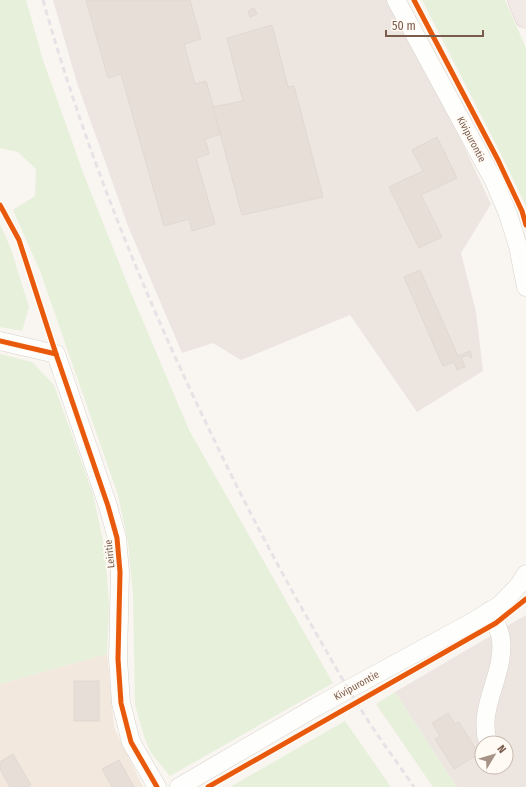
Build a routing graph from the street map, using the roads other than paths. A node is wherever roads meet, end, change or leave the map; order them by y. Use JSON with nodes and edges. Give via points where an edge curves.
{"nodes":[{"id":1,"x":396,"y":0,"type":"edge"},
{"id":2,"x":519,"y":0,"type":"edge"},
{"id":3,"x":526,"y":17,"type":"edge"},
{"id":4,"x":526,"y":287,"type":"edge"},
{"id":5,"x":0,"y":341,"type":"edge"},
{"id":6,"x":526,"y":574,"type":"edge"},
{"id":7,"x":489,"y":611,"type":"junction"},
{"id":8,"x":487,"y":735,"type":"edge"},
{"id":9,"x":157,"y":787,"type":"edge"},
{"id":10,"x":179,"y":787,"type":"edge"}],
"edges":[{"from":1,"to":4,"type":"street","name":"Kivipurontie","via":[[494,181],[518,246]]},
{"from":2,"to":3,"type":"highway"},
{"from":5,"to":9,"type":"street","name":"Leiritie","via":[[56,354],[117,538],[120,572],[118,659],[121,703],[132,742]]},
{"from":6,"to":7,"type":"street","name":"Kivipurontie","via":[[500,605]]},
{"from":7,"to":8,"type":"street","via":[[501,638],[501,654],[485,718]]},
{"from":7,"to":10,"type":"street","name":"Kivipurontie"}]}
